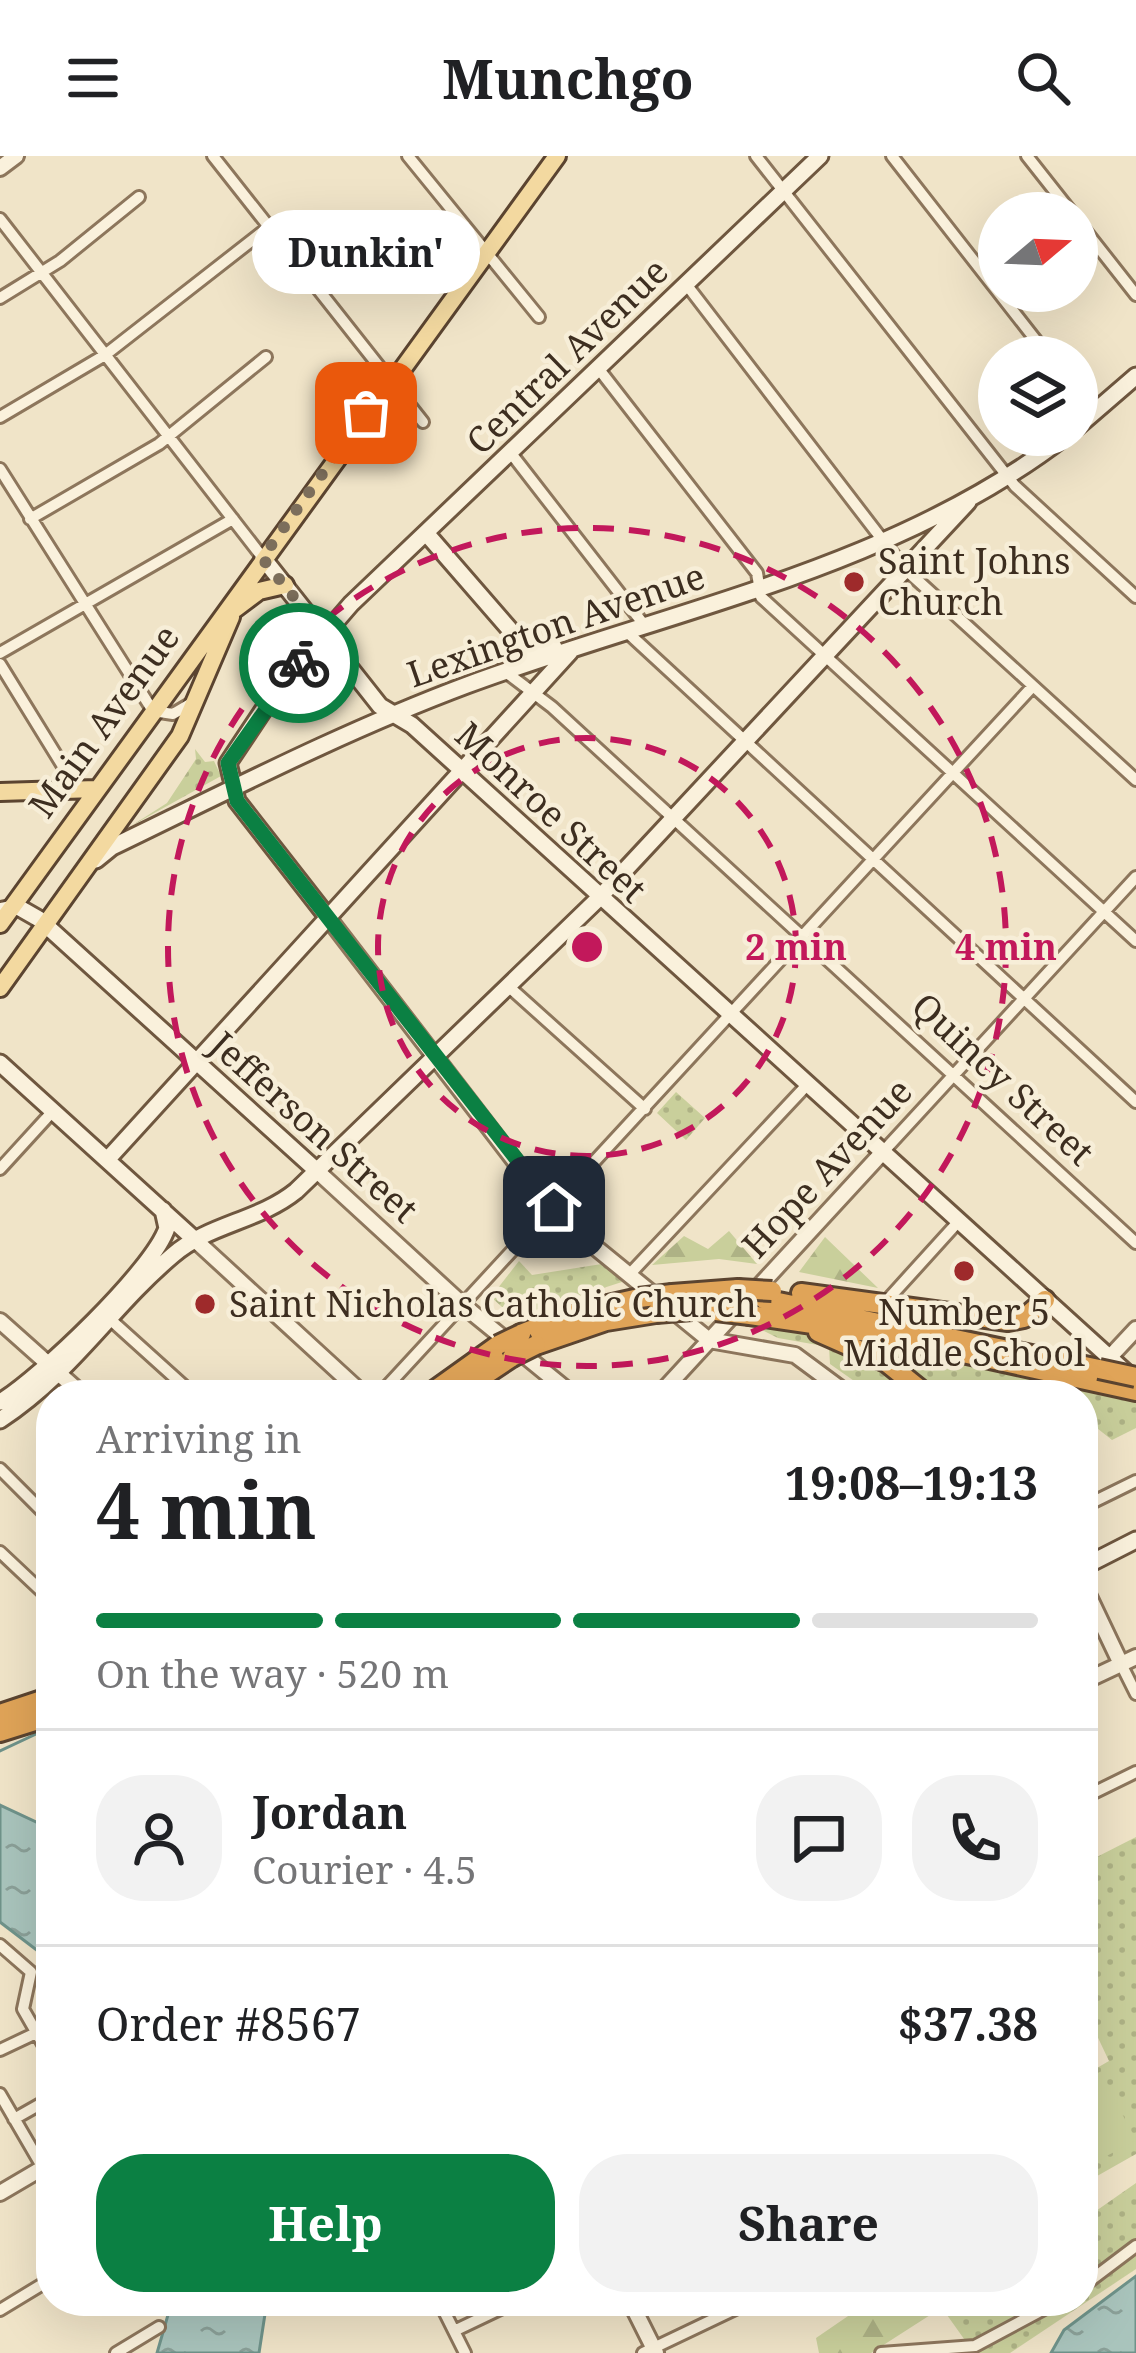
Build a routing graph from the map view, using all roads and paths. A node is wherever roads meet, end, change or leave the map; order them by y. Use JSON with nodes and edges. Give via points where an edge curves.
{"nodes":[{"id":1,"x":16,"y":156,"type":"edge"},
{"id":2,"x":213,"y":156,"type":"edge"},
{"id":3,"x":408,"y":156,"type":"edge"},
{"id":4,"x":557,"y":156,"type":"edge"},
{"id":5,"x":756,"y":156,"type":"edge"},
{"id":6,"x":820,"y":156,"type":"edge"},
{"id":7,"x":892,"y":156,"type":"edge"},
{"id":8,"x":1027,"y":156,"type":"edge"},
{"id":9,"x":0,"y":168,"type":"edge"},
{"id":10,"x":783,"y":191,"type":"junction"},
{"id":11,"x":1055,"y":192,"type":"edge"},
{"id":12,"x":139,"y":197,"type":"dead end"},
{"id":13,"x":0,"y":219,"type":"edge"},
{"id":14,"x":269,"y":227,"type":"junction"},
{"id":15,"x":1098,"y":247,"type":"edge"},
{"id":16,"x":484,"y":255,"type":"junction"},
{"id":17,"x":42,"y":273,"type":"junction"},
{"id":18,"x":686,"y":284,"type":"junction"},
{"id":19,"x":1136,"y":295,"type":"edge"},
{"id":20,"x":0,"y":298,"type":"edge"},
{"id":21,"x":538,"y":317,"type":"dead end"},
{"id":22,"x":1033,"y":336,"type":"edge"},
{"id":23,"x":106,"y":355,"type":"junction"},
{"id":24,"x":266,"y":357,"type":"dead end"},
{"id":25,"x":598,"y":368,"type":"junction"},
{"id":26,"x":1136,"y":376,"type":"edge"},
{"id":27,"x":391,"y":381,"type":"junction"},
{"id":28,"x":1098,"y":411,"type":"edge"},
{"id":29,"x":0,"y":418,"type":"edge"},
{"id":30,"x":423,"y":422,"type":"dead end"},
{"id":31,"x":168,"y":435,"type":"junction"},
{"id":32,"x":510,"y":452,"type":"junction"},
{"id":33,"x":1036,"y":456,"type":"edge"},
{"id":34,"x":0,"y":469,"type":"edge"},
{"id":35,"x":1007,"y":476,"type":"junction"},
{"id":36,"x":968,"y":502,"type":"junction"},
{"id":37,"x":30,"y":519,"type":"junction"},
{"id":38,"x":233,"y":519,"type":"junction"},
{"id":39,"x":427,"y":533,"type":"junction"},
{"id":40,"x":883,"y":540,"type":"junction"},
{"id":41,"x":262,"y":558,"type":"junction"},
{"id":42,"x":904,"y":568,"type":"junction"},
{"id":43,"x":285,"y":585,"type":"junction"},
{"id":44,"x":759,"y":585,"type":"junction"},
{"id":45,"x":1136,"y":597,"type":"edge"},
{"id":46,"x":83,"y":606,"type":"junction"},
{"id":47,"x":235,"y":610,"type":"junction"},
{"id":48,"x":645,"y":626,"type":"junction"},
{"id":49,"x":504,"y":628,"type":"junction"},
{"id":50,"x":627,"y":632,"type":"junction"},
{"id":51,"x":323,"y":633,"type":"junction"},
{"id":52,"x":579,"y":647,"type":"junction"},
{"id":53,"x":0,"y":653,"type":"edge"},
{"id":54,"x":824,"y":654,"type":"junction"},
{"id":55,"x":0,"y":664,"type":"edge"},
{"id":56,"x":507,"y":673,"type":"junction"},
{"id":57,"x":1033,"y":686,"type":"junction"},
{"id":58,"x":455,"y":689,"type":"junction"},
{"id":59,"x":535,"y":693,"type":"junction"},
{"id":60,"x":194,"y":700,"type":"junction"},
{"id":61,"x":154,"y":711,"type":"junction"},
{"id":62,"x":393,"y":714,"type":"junction"},
{"id":63,"x":744,"y":740,"type":"junction"},
{"id":64,"x":463,"y":772,"type":"junction"},
{"id":65,"x":954,"y":774,"type":"junction"},
{"id":66,"x":229,"y":778,"type":"junction"},
{"id":67,"x":1136,"y":781,"type":"edge"},
{"id":68,"x":87,"y":789,"type":"junction"},
{"id":69,"x":0,"y":792,"type":"edge"},
{"id":70,"x":673,"y":818,"type":"junction"},
{"id":71,"x":875,"y":860,"type":"junction"},
{"id":72,"x":1136,"y":877,"type":"edge"},
{"id":73,"x":73,"y":885,"type":"junction"},
{"id":74,"x":599,"y":898,"type":"junction"},
{"id":75,"x":6,"y":908,"type":"edge"},
{"id":76,"x":1104,"y":912,"type":"junction"},
{"id":77,"x":329,"y":919,"type":"junction"},
{"id":78,"x":0,"y":924,"type":"edge"},
{"id":79,"x":45,"y":924,"type":"junction"},
{"id":80,"x":804,"y":937,"type":"junction"},
{"id":81,"x":1136,"y":941,"type":"edge"},
{"id":82,"x":508,"y":986,"type":"junction"},
{"id":83,"x":0,"y":988,"type":"edge"},
{"id":84,"x":1024,"y":999,"type":"junction"},
{"id":85,"x":731,"y":1017,"type":"junction"},
{"id":86,"x":436,"y":1056,"type":"junction"},
{"id":87,"x":198,"y":1062,"type":"junction"},
{"id":88,"x":0,"y":1063,"type":"edge"},
{"id":89,"x":954,"y":1075,"type":"junction"},
{"id":90,"x":806,"y":1086,"type":"junction"},
{"id":91,"x":1136,"y":1102,"type":"edge"},
{"id":92,"x":645,"y":1109,"type":"junction"},
{"id":93,"x":53,"y":1111,"type":"junction"},
{"id":94,"x":881,"y":1154,"type":"junction"},
{"id":95,"x":107,"y":1160,"type":"junction"},
{"id":96,"x":0,"y":1169,"type":"edge"},
{"id":97,"x":316,"y":1169,"type":"junction"},
{"id":98,"x":554,"y":1207,"type":"junction"},
{"id":99,"x":163,"y":1210,"type":"junction"},
{"id":100,"x":958,"y":1222,"type":"junction"},
{"id":101,"x":194,"y":1238,"type":"junction"},
{"id":102,"x":1136,"y":1243,"type":"edge"},
{"id":103,"x":629,"y":1275,"type":"junction"},
{"id":104,"x":768,"y":1295,"type":"junction"},
{"id":105,"x":890,"y":1297,"type":"dead end"},
{"id":106,"x":1045,"y":1300,"type":"junction"},
{"id":107,"x":464,"y":1306,"type":"junction"},
{"id":108,"x":750,"y":1315,"type":"junction"},
{"id":109,"x":0,"y":1321,"type":"edge"},
{"id":110,"x":112,"y":1321,"type":"junction"},
{"id":111,"x":1136,"y":1328,"type":"edge"},
{"id":112,"x":529,"y":1340,"type":"junction"},
{"id":113,"x":709,"y":1340,"type":"junction"},
{"id":114,"x":505,"y":1352,"type":"junction"},
{"id":115,"x":1104,"y":1363,"type":"junction"},
{"id":116,"x":55,"y":1370,"type":"junction"},
{"id":117,"x":38,"y":1380,"type":"edge"},
{"id":118,"x":44,"y":1380,"type":"edge"},
{"id":119,"x":66,"y":1380,"type":"edge"},
{"id":120,"x":177,"y":1380,"type":"edge"},
{"id":121,"x":348,"y":1380,"type":"edge"},
{"id":122,"x":393,"y":1380,"type":"edge"},
{"id":123,"x":455,"y":1380,"type":"edge"},
{"id":124,"x":472,"y":1380,"type":"edge"},
{"id":125,"x":555,"y":1380,"type":"edge"},
{"id":126,"x":673,"y":1380,"type":"edge"},
{"id":127,"x":829,"y":1380,"type":"edge"},
{"id":128,"x":910,"y":1380,"type":"edge"},
{"id":129,"x":36,"y":1381,"type":"edge"},
{"id":130,"x":1132,"y":1384,"type":"edge"},
{"id":131,"x":36,"y":1387,"type":"edge"},
{"id":132,"x":0,"y":1402,"type":"edge"},
{"id":133,"x":0,"y":1420,"type":"edge"},
{"id":134,"x":0,"y":1468,"type":"edge"},
{"id":135,"x":1136,"y":1481,"type":"edge"},
{"id":136,"x":1098,"y":1500,"type":"edge"},
{"id":137,"x":36,"y":1505,"type":"edge"},
{"id":138,"x":1136,"y":1540,"type":"edge"},
{"id":139,"x":0,"y":1552,"type":"edge"},
{"id":140,"x":1098,"y":1559,"type":"edge"},
{"id":141,"x":36,"y":1586,"type":"edge"},
{"id":142,"x":1098,"y":1609,"type":"edge"},
{"id":143,"x":1129,"y":1661,"type":"edge"},
{"id":144,"x":1098,"y":1675,"type":"edge"},
{"id":145,"x":1136,"y":1694,"type":"edge"},
{"id":146,"x":36,"y":1706,"type":"edge"},
{"id":147,"x":36,"y":1719,"type":"edge"},
{"id":148,"x":2,"y":1727,"type":"edge"},
{"id":149,"x":1136,"y":1772,"type":"edge"},
{"id":150,"x":1098,"y":1791,"type":"edge"},
{"id":151,"x":0,"y":1945,"type":"edge"},
{"id":152,"x":36,"y":2033,"type":"joint"},
{"id":153,"x":0,"y":2050,"type":"edge"},
{"id":154,"x":0,"y":2094,"type":"edge"},
{"id":155,"x":36,"y":2107,"type":"edge"},
{"id":156,"x":14,"y":2119,"type":"junction"},
{"id":157,"x":36,"y":2150,"type":"edge"},
{"id":158,"x":36,"y":2172,"type":"edge"},
{"id":159,"x":0,"y":2193,"type":"edge"},
{"id":160,"x":1136,"y":2246,"type":"edge"},
{"id":161,"x":1098,"y":2275,"type":"edge"},
{"id":162,"x":36,"y":2288,"type":"edge"},
{"id":163,"x":0,"y":2310,"type":"edge"},
{"id":164,"x":447,"y":2316,"type":"edge"},
{"id":165,"x":486,"y":2316,"type":"edge"},
{"id":166,"x":636,"y":2316,"type":"edge"},
{"id":167,"x":722,"y":2316,"type":"edge"},
{"id":168,"x":1031,"y":2316,"type":"edge"},
{"id":169,"x":159,"y":2327,"type":"dead end"},
{"id":170,"x":454,"y":2331,"type":"junction"},
{"id":171,"x":651,"y":2351,"type":"edge"},
{"id":172,"x":116,"y":2353,"type":"edge"},
{"id":173,"x":465,"y":2353,"type":"edge"},
{"id":174,"x":881,"y":2353,"type":"edge"}],
"edges":[{"from":1,"to":9,"type":"street"},
{"from":2,"to":14,"type":"street"},
{"from":3,"to":16,"type":"street"},
{"from":4,"to":16,"type":"main road","name":"Main Avenue"},
{"from":5,"to":10,"type":"street"},
{"from":6,"to":10,"type":"main road","name":"Central Avenue"},
{"from":7,"to":22,"type":"street"},
{"from":8,"to":11,"type":"street"},
{"from":10,"to":18,"type":"main road","name":"Central Avenue"},
{"from":10,"to":35,"type":"street"},
{"from":12,"to":17,"type":"street"},
{"from":13,"to":17,"type":"street","name":"Monroe Street"},
{"from":14,"to":23,"type":"street"},
{"from":14,"to":27,"type":"street"},
{"from":15,"to":19,"type":"street"},
{"from":16,"to":21,"type":"street"},
{"from":16,"to":27,"type":"main road","name":"Main Avenue"},
{"from":17,"to":20,"type":"street"},
{"from":17,"to":23,"type":"street","name":"Monroe Street"},
{"from":18,"to":25,"type":"main road","name":"Central Avenue"},
{"from":18,"to":40,"type":"street"},
{"from":23,"to":29,"type":"street"},
{"from":23,"to":31,"type":"street","name":"Monroe Street"},
{"from":24,"to":31,"type":"street"},
{"from":25,"to":32,"type":"main road","name":"Central Avenue"},
{"from":25,"to":44,"type":"street"},
{"from":26,"to":28,"type":"main road"},
{"from":27,"to":30,"type":"street"},
{"from":27,"to":41,"type":"main road","name":"Main Avenue"},
{"from":31,"to":37,"type":"street"},
{"from":31,"to":38,"type":"street","name":"Monroe Street"},
{"from":32,"to":39,"type":"main road","name":"Central Avenue"},
{"from":32,"to":48,"type":"street"},
{"from":33,"to":35,"type":"main road","name":"Lexington Avenue"},
{"from":34,"to":37,"type":"street"},
{"from":35,"to":36,"type":"main road","name":"Lexington Avenue"},
{"from":35,"to":45,"type":"street"},
{"from":36,"to":40,"type":"main road","name":"Lexington Avenue"},
{"from":36,"to":42,"type":"main road"},
{"from":37,"to":46,"type":"street"},
{"from":38,"to":41,"type":"street","name":"Monroe Street"},
{"from":38,"to":46,"type":"street"},
{"from":39,"to":49,"type":"main road"},
{"from":39,"to":51,"type":"main road","name":"Central Avenue"},
{"from":40,"to":42,"type":"street"},
{"from":40,"to":44,"type":"main road","name":"Lexington Avenue"},
{"from":41,"to":43,"type":"main road","name":"Monroe Street"},
{"from":41,"to":47,"type":"main road","name":"Main Avenue"},
{"from":41,"to":61,"type":"main road","name":"Main Avenue"},
{"from":42,"to":54,"type":"main road"},
{"from":42,"to":57,"type":"street"},
{"from":43,"to":47,"type":"main road","via":[[267,586]]},
{"from":43,"to":51,"type":"main road","name":"Monroe Street"},
{"from":44,"to":48,"type":"main road","name":"Lexington Avenue"},
{"from":44,"to":54,"type":"street","via":[[761,597]]},
{"from":46,"to":53,"type":"street"},
{"from":46,"to":61,"type":"street"},
{"from":47,"to":60,"type":"main road","name":"Main Avenue"},
{"from":48,"to":50,"type":"main road","name":"Lexington Avenue"},
{"from":49,"to":52,"type":"main road","via":[[533,652]]},
{"from":49,"to":58,"type":"main road","via":[[514,658]]},
{"from":50,"to":52,"type":"main road","name":"Lexington Avenue"},
{"from":50,"to":63,"type":"street"},
{"from":51,"to":62,"type":"main road","name":"Monroe Street"},
{"from":51,"to":66,"type":"main road","name":"Central Avenue","via":[[276,691]]},
{"from":52,"to":56,"type":"main road","name":"Lexington Avenue"},
{"from":52,"to":59,"type":"main road"},
{"from":54,"to":63,"type":"main road"},
{"from":54,"to":65,"type":"street"},
{"from":55,"to":68,"type":"street"},
{"from":56,"to":58,"type":"main road","name":"Lexington Avenue"},
{"from":56,"to":59,"type":"street","name":"Quincy Street"},
{"from":57,"to":65,"type":"street"},
{"from":57,"to":67,"type":"street"},
{"from":58,"to":62,"type":"main road","name":"Lexington Avenue"},
{"from":59,"to":64,"type":"main road"},
{"from":59,"to":70,"type":"street","name":"Quincy Street"},
{"from":60,"to":61,"type":"street","via":[[173,714]]},
{"from":60,"to":73,"type":"main road","name":"Main Avenue","via":[[180,736]]},
{"from":61,"to":68,"type":"main road","name":"Main Avenue"},
{"from":62,"to":64,"type":"main road","name":"Monroe Street"},
{"from":62,"to":66,"type":"main road","name":"Lexington Avenue"},
{"from":63,"to":70,"type":"main road"},
{"from":63,"to":71,"type":"street"},
{"from":64,"to":74,"type":"main road","name":"Monroe Street"},
{"from":64,"to":77,"type":"main road"},
{"from":65,"to":71,"type":"street"},
{"from":65,"to":76,"type":"street"},
{"from":66,"to":73,"type":"main road","name":"Lexington Avenue","via":[[112,847]]},
{"from":66,"to":77,"type":"main road","via":[[237,801]]},
{"from":68,"to":69,"type":"main road"},
{"from":68,"to":75,"type":"main road","name":"Main Avenue"},
{"from":70,"to":74,"type":"main road"},
{"from":70,"to":80,"type":"street","name":"Quincy Street"},
{"from":71,"to":80,"type":"street"},
{"from":71,"to":84,"type":"street"},
{"from":72,"to":76,"type":"street","name":"Hope Avenue"},
{"from":73,"to":79,"type":"main road","name":"Main Avenue"},
{"from":74,"to":82,"type":"main road"},
{"from":74,"to":85,"type":"main road","name":"Monroe Street"},
{"from":75,"to":78,"type":"main road","name":"Main Avenue"},
{"from":75,"to":79,"type":"main road","name":"Jefferson Street"},
{"from":76,"to":81,"type":"street"},
{"from":76,"to":84,"type":"street","name":"Hope Avenue"},
{"from":77,"to":86,"type":"street"},
{"from":77,"to":87,"type":"main road"},
{"from":79,"to":83,"type":"main road","name":"Main Avenue"},
{"from":79,"to":87,"type":"main road","name":"Jefferson Street"},
{"from":80,"to":85,"type":"street"},
{"from":80,"to":89,"type":"street","name":"Quincy Street"},
{"from":82,"to":86,"type":"main road"},
{"from":82,"to":92,"type":"street"},
{"from":84,"to":89,"type":"street","name":"Hope Avenue"},
{"from":84,"to":91,"type":"street"},
{"from":85,"to":90,"type":"main road","name":"Monroe Street"},
{"from":85,"to":92,"type":"street"},
{"from":86,"to":97,"type":"main road"},
{"from":86,"to":98,"type":"street"},
{"from":87,"to":95,"type":"main road"},
{"from":87,"to":97,"type":"main road","name":"Jefferson Street"},
{"from":88,"to":93,"type":"main road"},
{"from":89,"to":94,"type":"street","name":"Hope Avenue"},
{"from":89,"to":102,"type":"street","name":"Quincy Street"},
{"from":90,"to":94,"type":"main road","name":"Monroe Street"},
{"from":90,"to":103,"type":"street"},
{"from":92,"to":98,"type":"street"},
{"from":93,"to":95,"type":"main road"},
{"from":93,"to":96,"type":"street"},
{"from":94,"to":100,"type":"main road","name":"Monroe Street"},
{"from":94,"to":113,"type":"street","name":"Hope Avenue"},
{"from":95,"to":99,"type":"main road"},
{"from":97,"to":101,"type":"main road","via":[[265,1212]]},
{"from":97,"to":107,"type":"street","name":"Jefferson Street"},
{"from":98,"to":103,"type":"street"},
{"from":98,"to":107,"type":"street"},
{"from":99,"to":101,"type":"main road"},
{"from":99,"to":116,"type":"main road","via":[[167,1228],[153,1255]]},
{"from":100,"to":105,"type":"street"},
{"from":100,"to":106,"type":"main road","name":"Monroe Street"},
{"from":101,"to":110,"type":"main road"},
{"from":101,"to":121,"type":"street"},
{"from":103,"to":113,"type":"street"},
{"from":104,"to":106,"type":"highway","via":[[1008,1321]]},
{"from":104,"to":112,"type":"highway","bridge":true,"via":[[639,1298],[577,1312]]},
{"from":104,"to":115,"type":"highway"},
{"from":106,"to":115,"type":"main road","name":"Monroe Street"},
{"from":107,"to":122,"type":"street"},
{"from":107,"to":125,"type":"street","name":"Jefferson Street"},
{"from":108,"to":112,"type":"highway","bridge":true,"via":[[656,1312]]},
{"from":108,"to":128,"type":"highway","via":[[856,1346]]},
{"from":108,"to":130,"type":"highway"},
{"from":109,"to":116,"type":"street"},
{"from":110,"to":116,"type":"main road"},
{"from":110,"to":120,"type":"street"},
{"from":111,"to":115,"type":"street"},
{"from":112,"to":114,"type":"highway","bridge":true},
{"from":113,"to":126,"type":"street","name":"Hope Avenue"},
{"from":113,"to":127,"type":"street","via":[[795,1355]]},
{"from":114,"to":123,"type":"highway"},
{"from":114,"to":124,"type":"highway"},
{"from":115,"to":130,"type":"highway","bridge":true},
{"from":116,"to":117,"type":"main road"},
{"from":116,"to":118,"type":"main road"},
{"from":116,"to":119,"type":"street"},
{"from":129,"to":132,"type":"main road"},
{"from":131,"to":133,"type":"main road"},
{"from":134,"to":137,"type":"street"},
{"from":135,"to":136,"type":"street"},
{"from":138,"to":140,"type":"main road"},
{"from":139,"to":141,"type":"street"},
{"from":142,"to":143,"type":"street"},
{"from":143,"to":144,"type":"street"},
{"from":143,"to":145,"type":"street"},
{"from":146,"to":148,"type":"highway"},
{"from":147,"to":148,"type":"highway"},
{"from":149,"to":150,"type":"street"},
{"from":151,"to":152,"type":"street","via":[[31,1972],[22,2009]]},
{"from":152,"to":153,"type":"street"},
{"from":154,"to":156,"type":"street"},
{"from":155,"to":156,"type":"street"},
{"from":156,"to":157,"type":"street"},
{"from":158,"to":159,"type":"street"},
{"from":160,"to":161,"type":"street"},
{"from":162,"to":163,"type":"street"},
{"from":164,"to":170,"type":"street"},
{"from":165,"to":170,"type":"street"},
{"from":166,"to":171,"type":"street"},
{"from":167,"to":171,"type":"street"},
{"from":168,"to":174,"type":"street","via":[[975,2346]]},
{"from":169,"to":172,"type":"street"},
{"from":170,"to":173,"type":"street"}]}
